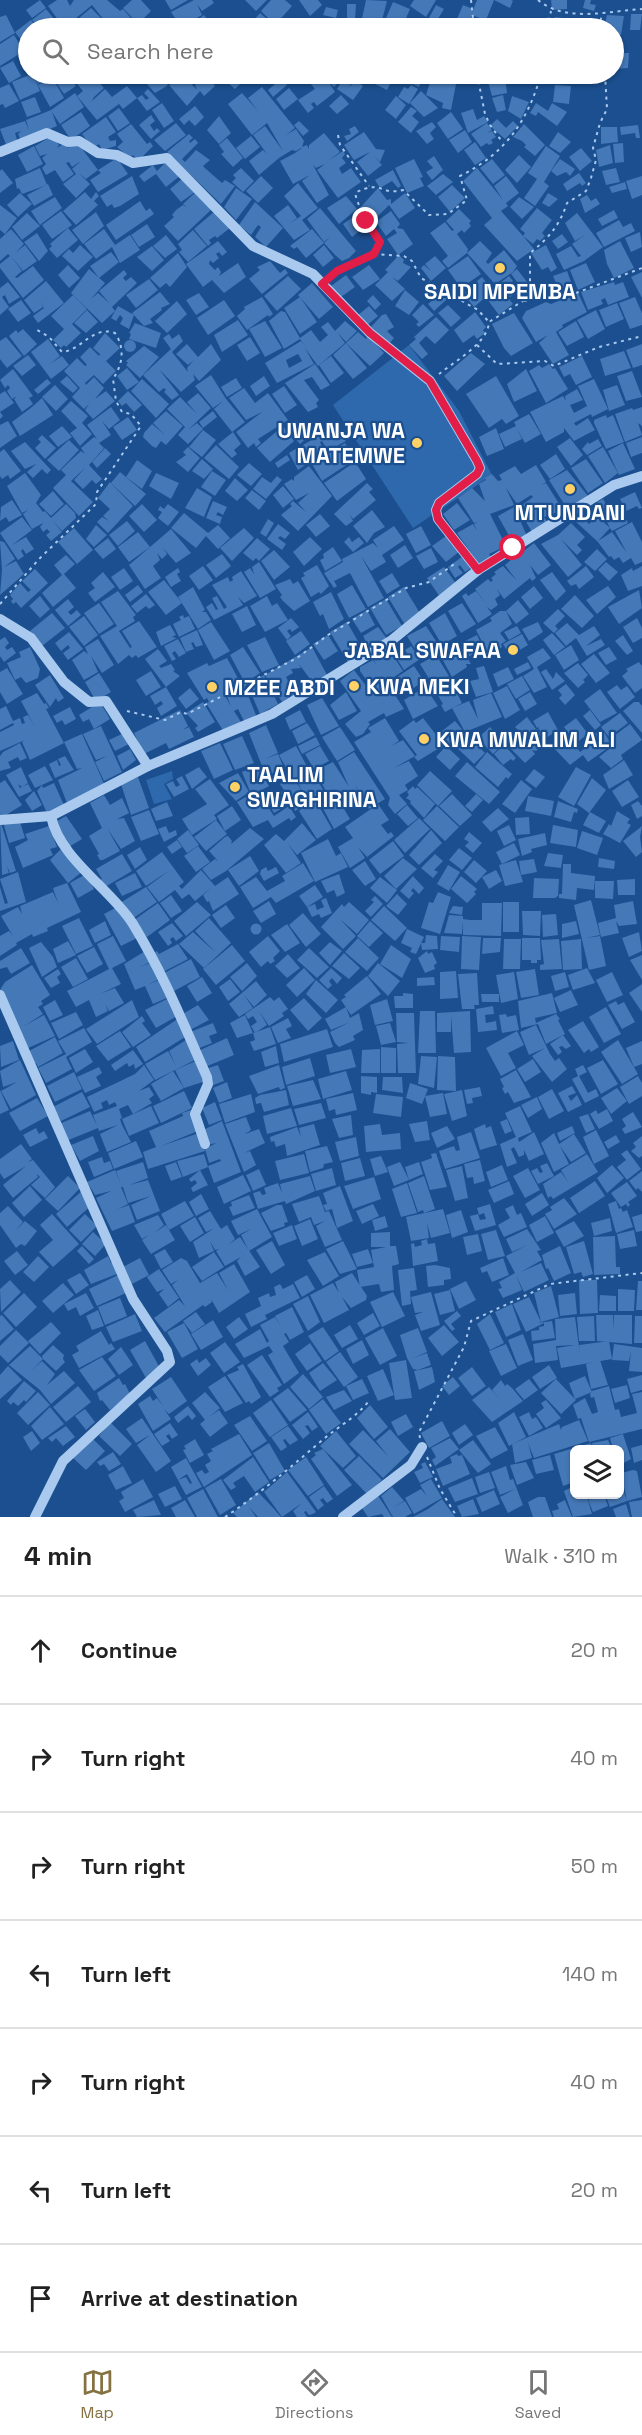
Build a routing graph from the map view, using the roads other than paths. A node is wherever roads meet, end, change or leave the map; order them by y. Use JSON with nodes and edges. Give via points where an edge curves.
{"nodes":[{"id":1,"x":0,"y":152,"type":"edge"},
{"id":2,"x":642,"y":476,"type":"edge"},
{"id":3,"x":478,"y":570,"type":"junction"},
{"id":4,"x":0,"y":620,"type":"edge"},
{"id":5,"x":148,"y":766,"type":"junction"},
{"id":6,"x":51,"y":816,"type":"junction"},
{"id":7,"x":0,"y":820,"type":"edge"},
{"id":8,"x":0,"y":995,"type":"edge"},
{"id":9,"x":205,"y":1144,"type":"dead end"},
{"id":10,"x":422,"y":1447,"type":"road end"},
{"id":11,"x":35,"y":1517,"type":"edge"},
{"id":12,"x":342,"y":1517,"type":"edge"}],
"edges":[{"from":1,"to":3,"type":"street","via":[[47,133],[133,163],[167,158],[253,246],[312,274],[370,333],[430,381],[480,468],[436,510],[438,519]]},
{"from":2,"to":3,"type":"street","via":[[614,484]]},
{"from":3,"to":5,"type":"street","via":[[392,640],[272,714]]},
{"from":4,"to":5,"type":"street","via":[[31,638],[64,682],[89,702],[106,701]]},
{"from":5,"to":6,"type":"street"},
{"from":6,"to":7,"type":"street"},
{"from":6,"to":9,"type":"street","via":[[53,828],[67,849],[132,923],[188,1029],[208,1084],[195,1114]]},
{"from":8,"to":11,"type":"street","via":[[133,1299],[170,1362],[63,1461]]},
{"from":10,"to":12,"type":"street","via":[[411,1465]]}]}
